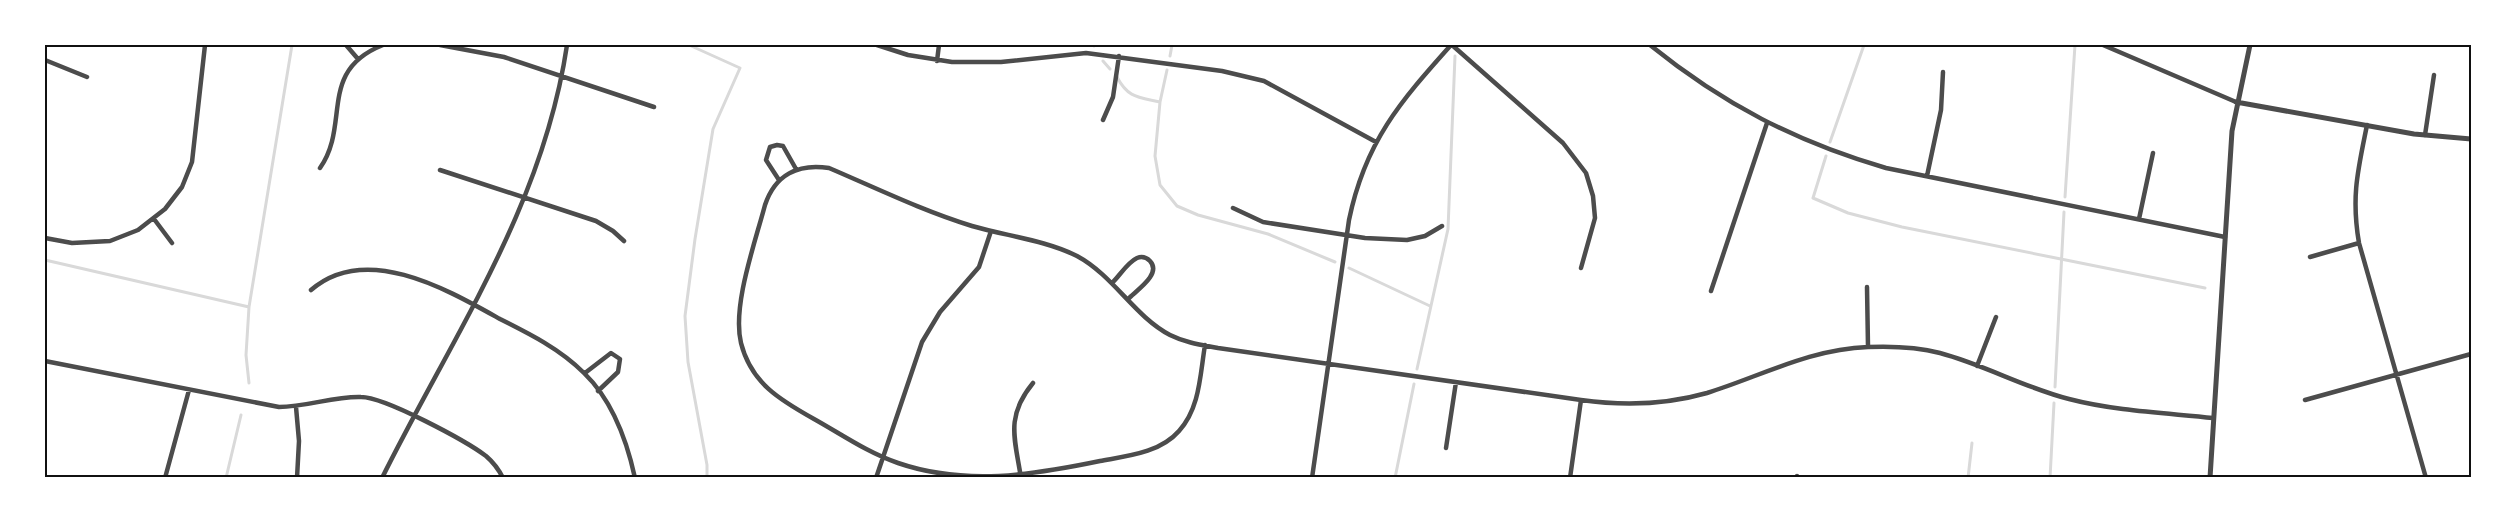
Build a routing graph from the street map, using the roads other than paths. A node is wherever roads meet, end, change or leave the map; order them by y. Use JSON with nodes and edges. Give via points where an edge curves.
{"nodes":[{"id":1,"x":205,"y":45,"type":"edge"},
{"id":2,"x":346,"y":45,"type":"edge"},
{"id":3,"x":383,"y":45,"type":"edge"},
{"id":4,"x":440,"y":45,"type":"edge"},
{"id":5,"x":567,"y":45,"type":"edge"},
{"id":6,"x":877,"y":45,"type":"edge"},
{"id":7,"x":939,"y":45,"type":"edge"},
{"id":8,"x":1451,"y":45,"type":"edge"},
{"id":9,"x":1650,"y":45,"type":"edge"},
{"id":10,"x":2103,"y":45,"type":"edge"},
{"id":11,"x":2250,"y":45,"type":"edge"},
{"id":12,"x":1119,"y":56,"type":"junction"},
{"id":13,"x":358,"y":59,"type":"junction"},
{"id":14,"x":45,"y":60,"type":"edge"},
{"id":15,"x":937,"y":61,"type":"junction"},
{"id":16,"x":1943,"y":72,"type":"dead end"},
{"id":17,"x":2434,"y":75,"type":"dead end"},
{"id":18,"x":562,"y":76,"type":"junction"},
{"id":19,"x":87,"y":77,"type":"dead end"},
{"id":20,"x":2236,"y":102,"type":"junction"},
{"id":21,"x":654,"y":107,"type":"dead end"},
{"id":22,"x":1103,"y":120,"type":"dead end"},
{"id":23,"x":1767,"y":123,"type":"junction"},
{"id":24,"x":2367,"y":125,"type":"junction"},
{"id":25,"x":2425,"y":135,"type":"junction"},
{"id":26,"x":2471,"y":139,"type":"edge"},
{"id":27,"x":1376,"y":142,"type":"junction"},
{"id":28,"x":2153,"y":153,"type":"dead end"},
{"id":29,"x":321,"y":168,"type":"dead end"},
{"id":30,"x":796,"y":169,"type":"junction"},
{"id":31,"x":440,"y":170,"type":"dead end"},
{"id":32,"x":1927,"y":176,"type":"junction"},
{"id":33,"x":779,"y":180,"type":"junction"},
{"id":34,"x":525,"y":198,"type":"junction"},
{"id":35,"x":1233,"y":208,"type":"dead end"},
{"id":36,"x":154,"y":219,"type":"junction"},
{"id":37,"x":2139,"y":219,"type":"junction"},
{"id":38,"x":1442,"y":226,"type":"dead end"},
{"id":39,"x":991,"y":231,"type":"junction"},
{"id":40,"x":1347,"y":235,"type":"junction"},
{"id":41,"x":2225,"y":237,"type":"junction"},
{"id":42,"x":45,"y":238,"type":"edge"},
{"id":43,"x":624,"y":241,"type":"dead end"},
{"id":44,"x":172,"y":243,"type":"dead end"},
{"id":45,"x":2359,"y":243,"type":"junction"},
{"id":46,"x":2310,"y":257,"type":"dead end"},
{"id":47,"x":1581,"y":268,"type":"dead end"},
{"id":48,"x":1113,"y":282,"type":"junction"},
{"id":49,"x":1866,"y":287,"type":"dead end"},
{"id":50,"x":311,"y":290,"type":"dead end"},
{"id":51,"x":1712,"y":291,"type":"dead end"},
{"id":52,"x":1128,"y":299,"type":"junction"},
{"id":53,"x":474,"y":305,"type":"junction"},
{"id":54,"x":1996,"y":317,"type":"dead end"},
{"id":55,"x":1205,"y":345,"type":"junction"},
{"id":56,"x":1868,"y":347,"type":"junction"},
{"id":57,"x":2471,"y":354,"type":"edge"},
{"id":58,"x":45,"y":362,"type":"edge"},
{"id":59,"x":1328,"y":364,"type":"junction"},
{"id":60,"x":1977,"y":366,"type":"junction"},
{"id":61,"x":585,"y":373,"type":"junction"},
{"id":62,"x":2397,"y":375,"type":"junction"},
{"id":63,"x":1456,"y":382,"type":"junction"},
{"id":64,"x":1033,"y":383,"type":"dead end"},
{"id":65,"x":189,"y":390,"type":"junction"},
{"id":66,"x":598,"y":391,"type":"junction"},
{"id":67,"x":1581,"y":400,"type":"junction"},
{"id":68,"x":2305,"y":400,"type":"dead end"},
{"id":69,"x":296,"y":407,"type":"junction"},
{"id":70,"x":415,"y":417,"type":"junction"},
{"id":71,"x":2214,"y":418,"type":"junction"},
{"id":72,"x":1446,"y":448,"type":"dead end"},
{"id":73,"x":882,"y":456,"type":"junction"},
{"id":74,"x":1021,"y":477,"type":"edge"},
{"id":75,"x":165,"y":478,"type":"edge"},
{"id":76,"x":297,"y":478,"type":"edge"},
{"id":77,"x":382,"y":478,"type":"edge"},
{"id":78,"x":503,"y":478,"type":"edge"},
{"id":79,"x":635,"y":478,"type":"edge"},
{"id":80,"x":876,"y":478,"type":"edge"},
{"id":81,"x":1000,"y":478,"type":"edge"},
{"id":82,"x":1311,"y":478,"type":"edge"},
{"id":83,"x":1570,"y":478,"type":"edge"},
{"id":84,"x":2210,"y":478,"type":"edge"},
{"id":85,"x":2426,"y":478,"type":"edge"}],
"edges":[{"from":1,"to":36,"type":"street","via":[[192,162],[182,187]]},
{"from":2,"to":13,"type":"street"},
{"from":3,"to":13,"type":"street"},
{"from":4,"to":18,"type":"street","via":[[504,57]]},
{"from":5,"to":18,"type":"street"},
{"from":6,"to":15,"type":"street"},
{"from":7,"to":15,"type":"street"},
{"from":8,"to":27,"type":"street","via":[[1393,113]]},
{"from":8,"to":47,"type":"street","via":[[1563,143],[1586,173],[1595,218]]},
{"from":9,"to":23,"type":"street","via":[[1708,89]]},
{"from":10,"to":20,"type":"street"},
{"from":11,"to":20,"type":"street"},
{"from":12,"to":15,"type":"street","via":[[1086,53],[993,63]]},
{"from":12,"to":22,"type":"street","via":[[1113,97]]},
{"from":12,"to":27,"type":"street","via":[[1264,81]]},
{"from":13,"to":29,"type":"street","via":[[340,89],[333,142]]},
{"from":14,"to":19,"type":"street"},
{"from":16,"to":32,"type":"street","via":[[1941,110]]},
{"from":17,"to":25,"type":"street"},
{"from":18,"to":21,"type":"street"},
{"from":18,"to":34,"type":"street"},
{"from":20,"to":24,"type":"street"},
{"from":20,"to":41,"type":"street"},
{"from":23,"to":32,"type":"street","via":[[1844,155]]},
{"from":23,"to":51,"type":"street"},
{"from":24,"to":25,"type":"street"},
{"from":24,"to":45,"type":"street","via":[[2354,196]]},
{"from":25,"to":26,"type":"street"},
{"from":27,"to":40,"type":"street","via":[[1360,178]]},
{"from":28,"to":37,"type":"street"},
{"from":30,"to":33,"type":"street"},
{"from":30,"to":33,"type":"street","via":[[783,146],[770,147],[766,160]]},
{"from":30,"to":39,"type":"street","via":[[829,168],[944,217]]},
{"from":31,"to":34,"type":"street"},
{"from":32,"to":37,"type":"street"},
{"from":33,"to":73,"type":"street","via":[[765,205],[740,304],[738,328],[744,354],[758,378],[777,398]]},
{"from":34,"to":43,"type":"street","via":[[602,224]]},
{"from":34,"to":53,"type":"street"},
{"from":35,"to":40,"type":"street","via":[[1263,222]]},
{"from":36,"to":42,"type":"street","via":[[122,237],[99,243]]},
{"from":36,"to":44,"type":"street"},
{"from":37,"to":41,"type":"street"},
{"from":38,"to":40,"type":"street","via":[[1407,240]]},
{"from":39,"to":48,"type":"street","via":[[1066,251]]},
{"from":39,"to":73,"type":"street","via":[[979,267],[940,312],[922,342]]},
{"from":40,"to":59,"type":"street"},
{"from":41,"to":71,"type":"street"},
{"from":45,"to":46,"type":"street"},
{"from":45,"to":62,"type":"street"},
{"from":48,"to":52,"type":"street"},
{"from":48,"to":52,"type":"street","via":[[1134,259],[1147,258],[1152,264],[1151,277]]},
{"from":49,"to":56,"type":"street"},
{"from":50,"to":53,"type":"street","via":[[324,279],[345,272],[383,272],[424,281]]},
{"from":52,"to":55,"type":"street","via":[[1168,334]]},
{"from":53,"to":61,"type":"street","via":[[548,345]]},
{"from":53,"to":70,"type":"street"},
{"from":54,"to":60,"type":"street"},
{"from":55,"to":59,"type":"street"},
{"from":55,"to":74,"type":"street","via":[[1195,406],[1169,441],[1139,453]]},
{"from":56,"to":60,"type":"street","via":[[1923,350]]},
{"from":56,"to":67,"type":"street","via":[[1818,353],[1687,398],[1629,405]]},
{"from":57,"to":62,"type":"street"},
{"from":58,"to":65,"type":"street"},
{"from":59,"to":63,"type":"street"},
{"from":59,"to":82,"type":"street"},
{"from":60,"to":71,"type":"street","via":[[2072,400]]},
{"from":61,"to":66,"type":"street"},
{"from":61,"to":66,"type":"street","via":[[610,353],[620,359],[618,372]]},
{"from":62,"to":68,"type":"street"},
{"from":62,"to":85,"type":"street"},
{"from":63,"to":67,"type":"street"},
{"from":63,"to":72,"type":"street"},
{"from":64,"to":74,"type":"street","via":[[1021,401],[1013,428]]},
{"from":65,"to":69,"type":"street"},
{"from":65,"to":75,"type":"street"},
{"from":66,"to":79,"type":"street","via":[[626,442]]},
{"from":67,"to":83,"type":"street"},
{"from":69,"to":70,"type":"street","via":[[364,396],[386,401]]},
{"from":69,"to":76,"type":"street"},
{"from":70,"to":77,"type":"street"},
{"from":70,"to":78,"type":"street","via":[[487,457]]},
{"from":71,"to":84,"type":"street"},
{"from":73,"to":80,"type":"street"},
{"from":73,"to":81,"type":"street","via":[[943,473]]},
{"from":74,"to":81,"type":"street"}]}
